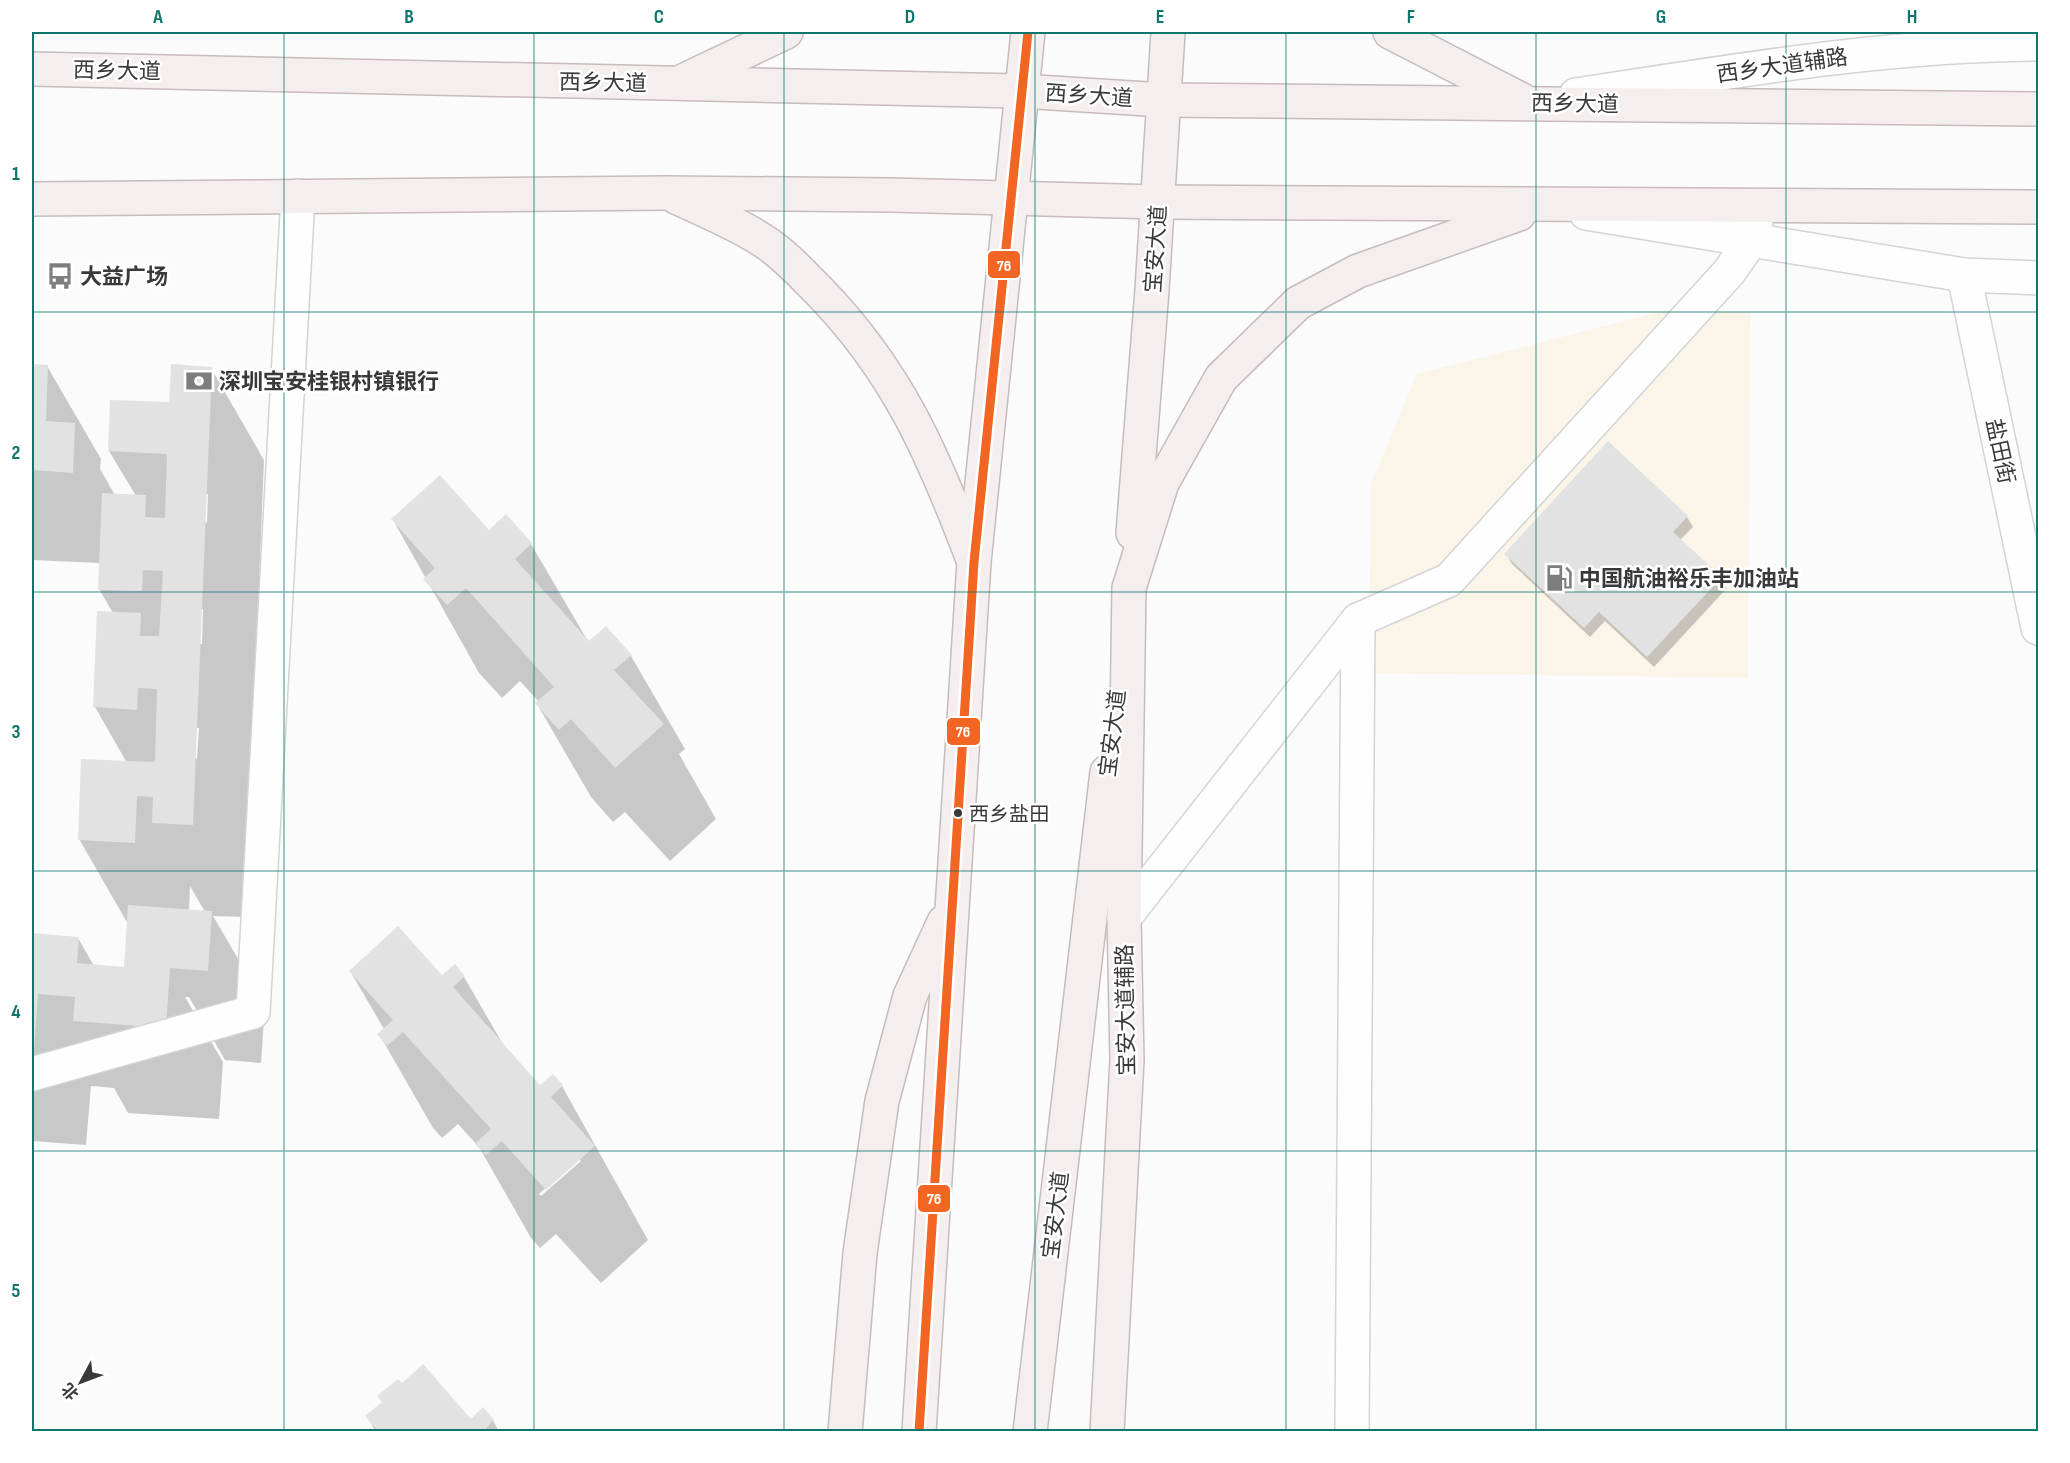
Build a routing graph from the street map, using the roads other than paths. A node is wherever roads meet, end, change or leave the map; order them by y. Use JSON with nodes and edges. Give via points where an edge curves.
{"nodes":[{"id":1,"x":786,"y":32,"type":"edge"},
{"id":2,"x":1028,"y":32,"type":"edge"},
{"id":3,"x":1168,"y":32,"type":"edge"},
{"id":4,"x":1390,"y":32,"type":"edge"},
{"id":5,"x":2038,"y":44,"type":"edge"},
{"id":6,"x":32,"y":69,"type":"edge"},
{"id":7,"x":677,"y":84,"type":"junction"},
{"id":8,"x":1021,"y":91,"type":"junction"},
{"id":9,"x":1163,"y":100,"type":"junction"},
{"id":10,"x":1526,"y":102,"type":"junction"},
{"id":11,"x":2038,"y":109,"type":"edge"},
{"id":12,"x":666,"y":193,"type":"junction"},
{"id":13,"x":298,"y":196,"type":"junction"},
{"id":14,"x":32,"y":199,"type":"edge"},
{"id":15,"x":1012,"y":200,"type":"junction"},
{"id":16,"x":1158,"y":202,"type":"junction"},
{"id":17,"x":1543,"y":206,"type":"junction"},
{"id":18,"x":1760,"y":206,"type":"junction"},
{"id":19,"x":2038,"y":207,"type":"edge"},
{"id":20,"x":1750,"y":242,"type":"junction"},
{"id":21,"x":1964,"y":275,"type":"junction"},
{"id":22,"x":2038,"y":278,"type":"edge"},
{"id":23,"x":974,"y":562,"type":"junction"},
{"id":24,"x":1129,"y":588,"type":"junction"},
{"id":25,"x":1358,"y":620,"type":"junction"},
{"id":26,"x":2038,"y":628,"type":"edge"},
{"id":27,"x":952,"y":904,"type":"junction"},
{"id":28,"x":1124,"y":918,"type":"junction"},
{"id":29,"x":32,"y":1074,"type":"edge"},
{"id":30,"x":845,"y":1431,"type":"edge"},
{"id":31,"x":919,"y":1431,"type":"edge"},
{"id":32,"x":1030,"y":1431,"type":"edge"},
{"id":33,"x":1107,"y":1431,"type":"edge"},
{"id":34,"x":1352,"y":1431,"type":"edge"}],
"edges":[{"from":1,"to":7,"type":"main road"},
{"from":2,"to":8,"type":"main road"},
{"from":3,"to":9,"type":"main road","name":"宝安大道"},
{"from":4,"to":10,"type":"main road"},
{"from":5,"to":10,"type":"street","name":"西乡大道辅路","via":[[1800,61]]},
{"from":6,"to":7,"type":"main road","name":"西乡大道"},
{"from":7,"to":8,"type":"main road","name":"西乡大道"},
{"from":8,"to":9,"type":"main road","name":"西乡大道"},
{"from":8,"to":15,"type":"main road"},
{"from":9,"to":10,"type":"main road","name":"西乡大道"},
{"from":9,"to":16,"type":"main road","name":"宝安大道"},
{"from":10,"to":11,"type":"main road","name":"西乡大道"},
{"from":12,"to":13,"type":"main road"},
{"from":12,"to":15,"type":"main road"},
{"from":12,"to":23,"type":"main road","via":[[767,243],[850,325],[911,412],[943,480]]},
{"from":13,"to":14,"type":"main road"},
{"from":13,"to":29,"type":"street","via":[[253,1012]]},
{"from":15,"to":16,"type":"main road"},
{"from":15,"to":23,"type":"main road"},
{"from":16,"to":17,"type":"main road"},
{"from":16,"to":24,"type":"main road","name":"宝安大道"},
{"from":17,"to":18,"type":"main road"},
{"from":17,"to":20,"type":"street"},
{"from":17,"to":24,"type":"main road","via":[[1358,272],[1299,303],[1259,338],[1221,378],[1162,483]]},
{"from":18,"to":19,"type":"main road"},
{"from":18,"to":20,"type":"street"},
{"from":20,"to":21,"type":"street"},
{"from":20,"to":25,"type":"street","via":[[1729,272],[1449,580]]},
{"from":21,"to":22,"type":"street"},
{"from":21,"to":26,"type":"street","name":"盐田街"},
{"from":23,"to":27,"type":"main road"},
{"from":24,"to":28,"type":"main road","name":"宝安大道辅路"},
{"from":24,"to":32,"type":"main road","name":"宝安大道"},
{"from":25,"to":28,"type":"street"},
{"from":25,"to":34,"type":"street"},
{"from":27,"to":30,"type":"main road","via":[[910,996],[882,1101],[860,1253]]},
{"from":27,"to":31,"type":"main road"},
{"from":28,"to":33,"type":"main road","name":"宝安大道辅路","via":[[1127,1060]]}]}
